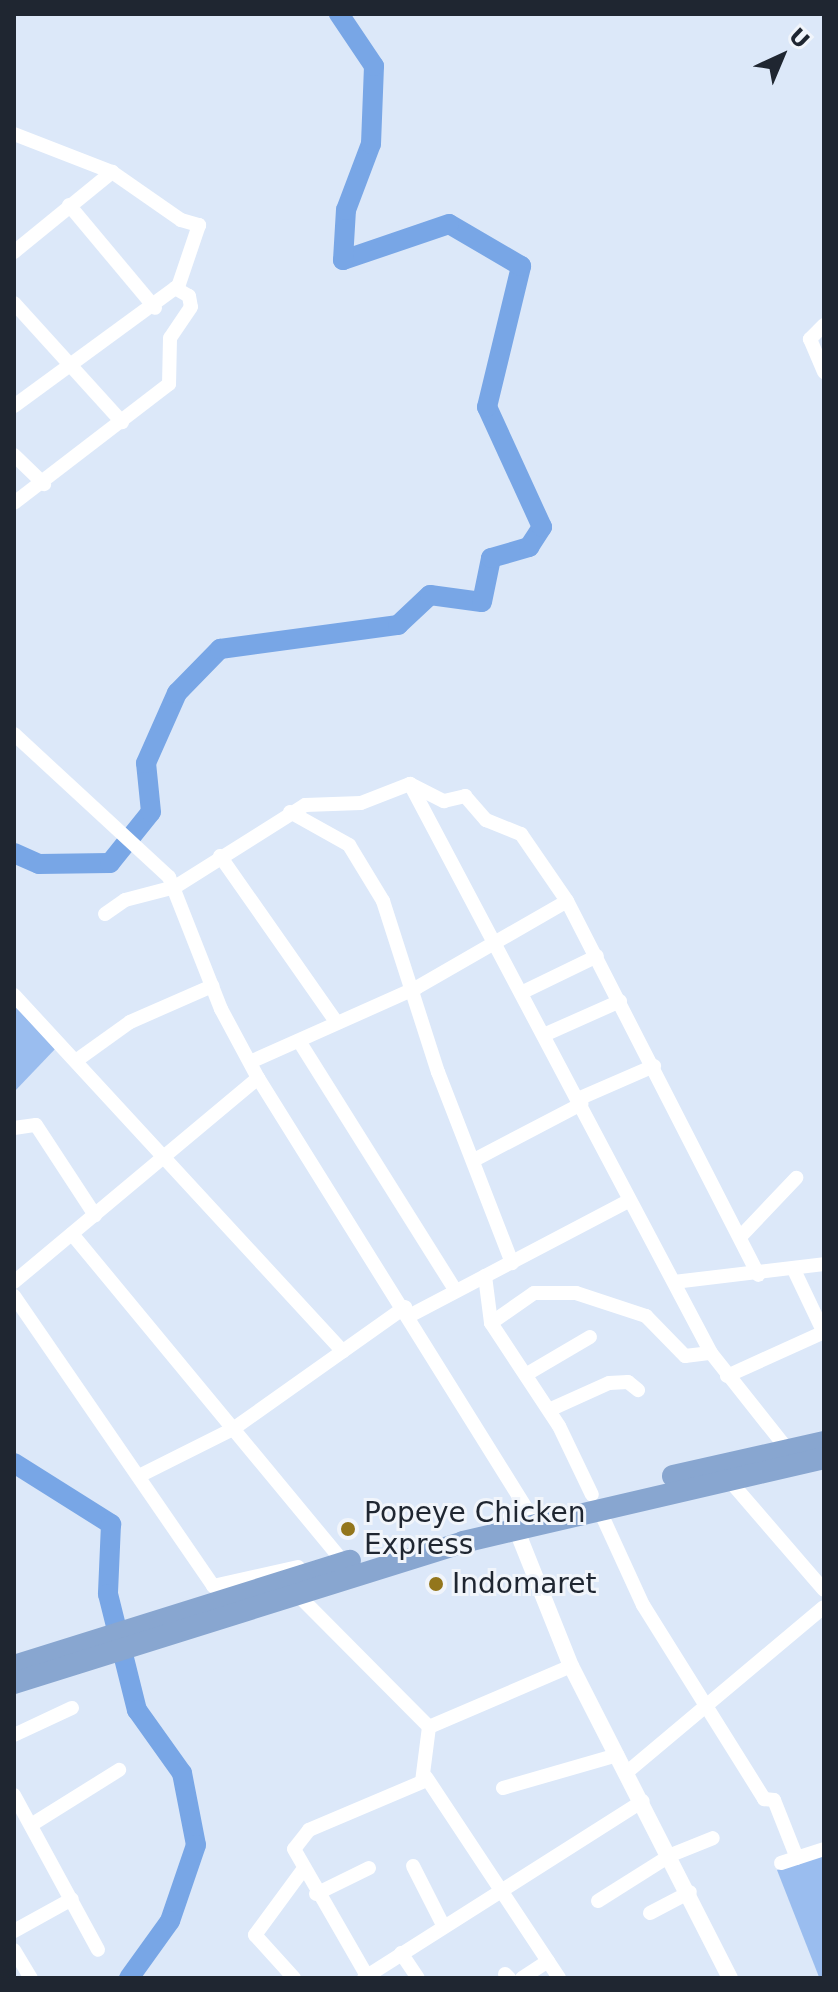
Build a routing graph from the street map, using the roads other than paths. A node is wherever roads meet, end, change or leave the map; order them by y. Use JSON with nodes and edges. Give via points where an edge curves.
{"nodes":[{"id":1,"x":14,"y":134,"type":"edge"},
{"id":2,"x":112,"y":172,"type":"junction"},
{"id":3,"x":69,"y":205,"type":"junction"},
{"id":4,"x":14,"y":252,"type":"edge"},
{"id":5,"x":178,"y":287,"type":"junction"},
{"id":6,"x":14,"y":303,"type":"edge"},
{"id":7,"x":155,"y":308,"type":"junction"},
{"id":8,"x":824,"y":325,"type":"edge"},
{"id":9,"x":69,"y":364,"type":"junction"},
{"id":10,"x":824,"y":372,"type":"edge"},
{"id":11,"x":14,"y":406,"type":"edge"},
{"id":12,"x":122,"y":422,"type":"junction"},
{"id":13,"x":14,"y":455,"type":"edge"},
{"id":14,"x":44,"y":484,"type":"junction"},
{"id":15,"x":14,"y":503,"type":"edge"},
{"id":16,"x":14,"y":734,"type":"edge"},
{"id":17,"x":410,"y":784,"type":"junction"},
{"id":18,"x":290,"y":812,"type":"junction"},
{"id":19,"x":220,"y":856,"type":"junction"},
{"id":20,"x":175,"y":887,"type":"junction"},
{"id":21,"x":567,"y":901,"type":"junction"},
{"id":22,"x":105,"y":914,"type":"dead end"},
{"id":23,"x":498,"y":944,"type":"junction"},
{"id":24,"x":597,"y":956,"type":"junction"},
{"id":25,"x":212,"y":986,"type":"junction"},
{"id":26,"x":416,"y":988,"type":"junction"},
{"id":27,"x":523,"y":992,"type":"junction"},
{"id":28,"x":14,"y":995,"type":"edge"},
{"id":29,"x":620,"y":1001,"type":"junction"},
{"id":30,"x":335,"y":1020,"type":"junction"},
{"id":31,"x":546,"y":1034,"type":"junction"},
{"id":32,"x":299,"y":1041,"type":"junction"},
{"id":33,"x":77,"y":1060,"type":"junction"},
{"id":34,"x":250,"y":1062,"type":"junction"},
{"id":35,"x":654,"y":1066,"type":"junction"},
{"id":36,"x":258,"y":1078,"type":"junction"},
{"id":37,"x":580,"y":1102,"type":"junction"},
{"id":38,"x":14,"y":1128,"type":"edge"},
{"id":39,"x":164,"y":1157,"type":"junction"},
{"id":40,"x":476,"y":1159,"type":"junction"},
{"id":41,"x":796,"y":1178,"type":"dead end"},
{"id":42,"x":630,"y":1200,"type":"junction"},
{"id":43,"x":95,"y":1215,"type":"junction"},
{"id":44,"x":72,"y":1234,"type":"junction"},
{"id":45,"x":742,"y":1235,"type":"junction"},
{"id":46,"x":512,"y":1263,"type":"junction"},
{"id":47,"x":824,"y":1264,"type":"edge"},
{"id":48,"x":794,"y":1270,"type":"junction"},
{"id":49,"x":758,"y":1275,"type":"junction"},
{"id":50,"x":485,"y":1276,"type":"junction"},
{"id":51,"x":14,"y":1282,"type":"edge"},
{"id":52,"x":674,"y":1282,"type":"junction"},
{"id":53,"x":456,"y":1291,"type":"junction"},
{"id":54,"x":14,"y":1296,"type":"edge"},
{"id":55,"x":408,"y":1311,"type":"junction"},
{"id":56,"x":491,"y":1323,"type":"junction"},
{"id":57,"x":824,"y":1332,"type":"edge"},
{"id":58,"x":590,"y":1337,"type":"dead end"},
{"id":59,"x":343,"y":1352,"type":"junction"},
{"id":60,"x":711,"y":1353,"type":"junction"},
{"id":61,"x":527,"y":1374,"type":"junction"},
{"id":62,"x":727,"y":1376,"type":"junction"},
{"id":63,"x":638,"y":1390,"type":"dead end"},
{"id":64,"x":549,"y":1410,"type":"junction"},
{"id":65,"x":233,"y":1429,"type":"junction"},
{"id":66,"x":824,"y":1442,"type":"edge"},
{"id":67,"x":788,"y":1450,"type":"junction"},
{"id":68,"x":824,"y":1458,"type":"edge"},
{"id":69,"x":139,"y":1476,"type":"junction"},
{"id":70,"x":729,"y":1480,"type":"junction"},
{"id":71,"x":595,"y":1502,"type":"junction"},
{"id":72,"x":523,"y":1520,"type":"junction"},
{"id":73,"x":341,"y":1559,"type":"junction"},
{"id":74,"x":824,"y":1590,"type":"edge"},
{"id":75,"x":297,"y":1594,"type":"junction"},
{"id":76,"x":824,"y":1607,"type":"edge"},
{"id":77,"x":144,"y":1633,"type":"junction"},
{"id":78,"x":90,"y":1650,"type":"junction"},
{"id":79,"x":14,"y":1666,"type":"edge"},
{"id":80,"x":571,"y":1666,"type":"junction"},
{"id":81,"x":14,"y":1683,"type":"edge"},
{"id":82,"x":709,"y":1705,"type":"junction"},
{"id":83,"x":72,"y":1708,"type":"dead end"},
{"id":84,"x":429,"y":1727,"type":"junction"},
{"id":85,"x":14,"y":1735,"type":"edge"},
{"id":86,"x":617,"y":1755,"type":"junction"},
{"id":87,"x":119,"y":1770,"type":"dead end"},
{"id":88,"x":626,"y":1773,"type":"junction"},
{"id":89,"x":426,"y":1777,"type":"junction"},
{"id":90,"x":503,"y":1788,"type":"dead end"},
{"id":91,"x":14,"y":1795,"type":"edge"},
{"id":92,"x":643,"y":1801,"type":"junction"},
{"id":93,"x":31,"y":1825,"type":"junction"},
{"id":94,"x":713,"y":1838,"type":"dead end"},
{"id":95,"x":824,"y":1849,"type":"edge"},
{"id":96,"x":671,"y":1855,"type":"junction"},
{"id":97,"x":797,"y":1858,"type":"junction"},
{"id":98,"x":781,"y":1863,"type":"dead end"},
{"id":99,"x":413,"y":1866,"type":"dead end"},
{"id":100,"x":369,"y":1868,"type":"dead end"},
{"id":101,"x":302,"y":1871,"type":"junction"},
{"id":102,"x":503,"y":1891,"type":"junction"},
{"id":103,"x":690,"y":1892,"type":"junction"},
{"id":104,"x":316,"y":1894,"type":"junction"},
{"id":105,"x":72,"y":1899,"type":"junction"},
{"id":106,"x":598,"y":1901,"type":"dead end"},
{"id":107,"x":650,"y":1913,"type":"dead end"},
{"id":108,"x":444,"y":1927,"type":"junction"},
{"id":109,"x":14,"y":1931,"type":"edge"},
{"id":110,"x":14,"y":1950,"type":"edge"},
{"id":111,"x":98,"y":1950,"type":"dead end"},
{"id":112,"x":401,"y":1953,"type":"junction"},
{"id":113,"x":548,"y":1961,"type":"junction"},
{"id":114,"x":284,"y":1975,"type":"edge"},
{"id":115,"x":366,"y":1977,"type":"edge"},
{"id":116,"x":31,"y":1978,"type":"edge"},
{"id":117,"x":418,"y":1978,"type":"edge"},
{"id":118,"x":522,"y":1978,"type":"edge"},
{"id":119,"x":559,"y":1978,"type":"edge"},
{"id":120,"x":730,"y":1978,"type":"edge"}],
"edges":[{"from":1,"to":2,"type":"street"},
{"from":2,"to":3,"type":"street"},
{"from":2,"to":5,"type":"street","via":[[181,220],[199,225]]},
{"from":3,"to":4,"type":"street"},
{"from":3,"to":7,"type":"street"},
{"from":5,"to":7,"type":"street"},
{"from":5,"to":12,"type":"street","via":[[192,304],[170,338],[173,378]]},
{"from":6,"to":9,"type":"street"},
{"from":7,"to":9,"type":"street"},
{"from":8,"to":10,"type":"street","via":[[810,339]]},
{"from":9,"to":11,"type":"street"},
{"from":9,"to":12,"type":"street"},
{"from":12,"to":14,"type":"street"},
{"from":13,"to":14,"type":"street"},
{"from":14,"to":15,"type":"street"},
{"from":16,"to":20,"type":"street"},
{"from":17,"to":18,"type":"street","via":[[361,803],[317,801]]},
{"from":17,"to":21,"type":"street","via":[[444,801],[465,796],[486,820],[518,831]]},
{"from":17,"to":23,"type":"street"},
{"from":18,"to":19,"type":"street"},
{"from":18,"to":26,"type":"street","via":[[355,851],[389,914]]},
{"from":19,"to":20,"type":"street"},
{"from":19,"to":30,"type":"street"},
{"from":20,"to":22,"type":"street","via":[[125,900]]},
{"from":20,"to":25,"type":"street"},
{"from":21,"to":23,"type":"street"},
{"from":21,"to":24,"type":"street"},
{"from":23,"to":26,"type":"street"},
{"from":23,"to":27,"type":"street"},
{"from":24,"to":27,"type":"street"},
{"from":24,"to":29,"type":"street"},
{"from":25,"to":33,"type":"street","via":[[130,1022]]},
{"from":25,"to":34,"type":"street"},
{"from":26,"to":30,"type":"street"},
{"from":26,"to":40,"type":"street","via":[[438,1072]]},
{"from":27,"to":31,"type":"street"},
{"from":28,"to":33,"type":"street"},
{"from":29,"to":31,"type":"street"},
{"from":29,"to":35,"type":"street"},
{"from":30,"to":32,"type":"street"},
{"from":31,"to":37,"type":"street"},
{"from":32,"to":34,"type":"street"},
{"from":32,"to":53,"type":"street"},
{"from":33,"to":39,"type":"street"},
{"from":34,"to":36,"type":"street"},
{"from":35,"to":37,"type":"street"},
{"from":35,"to":45,"type":"street"},
{"from":36,"to":39,"type":"street"},
{"from":36,"to":55,"type":"street"},
{"from":37,"to":40,"type":"street"},
{"from":37,"to":42,"type":"street"},
{"from":38,"to":43,"type":"street","via":[[36,1125]]},
{"from":39,"to":43,"type":"street"},
{"from":39,"to":59,"type":"street"},
{"from":40,"to":46,"type":"street"},
{"from":41,"to":45,"type":"street"},
{"from":42,"to":46,"type":"street"},
{"from":42,"to":52,"type":"street"},
{"from":43,"to":44,"type":"street"},
{"from":44,"to":51,"type":"street"},
{"from":44,"to":65,"type":"street"},
{"from":45,"to":49,"type":"street"},
{"from":46,"to":50,"type":"street"},
{"from":47,"to":48,"type":"street"},
{"from":48,"to":49,"type":"street"},
{"from":48,"to":57,"type":"street"},
{"from":49,"to":52,"type":"street"},
{"from":50,"to":53,"type":"street"},
{"from":50,"to":56,"type":"street"},
{"from":52,"to":60,"type":"street"},
{"from":53,"to":55,"type":"street"},
{"from":54,"to":69,"type":"street"},
{"from":55,"to":59,"type":"street"},
{"from":55,"to":72,"type":"street"},
{"from":56,"to":60,"type":"street","via":[[534,1293],[576,1293],[646,1316],[685,1356]]},
{"from":56,"to":61,"type":"street"},
{"from":57,"to":62,"type":"street"},
{"from":58,"to":61,"type":"street"},
{"from":59,"to":65,"type":"street"},
{"from":60,"to":62,"type":"street"},
{"from":61,"to":64,"type":"street"},
{"from":62,"to":67,"type":"street"},
{"from":63,"to":64,"type":"street","via":[[628,1382],[609,1383]]},
{"from":64,"to":71,"type":"street"},
{"from":65,"to":69,"type":"street"},
{"from":65,"to":73,"type":"street"},
{"from":66,"to":67,"type":"highway"},
{"from":67,"to":71,"type":"highway"},
{"from":68,"to":70,"type":"highway"},
{"from":69,"to":73,"type":"street","via":[[214,1587]]},
{"from":70,"to":71,"type":"highway"},
{"from":70,"to":74,"type":"street"},
{"from":71,"to":72,"type":"highway"},
{"from":71,"to":82,"type":"street","via":[[643,1605]]},
{"from":72,"to":73,"type":"highway"},
{"from":72,"to":75,"type":"highway"},
{"from":72,"to":80,"type":"street"},
{"from":73,"to":77,"type":"highway"},
{"from":75,"to":77,"type":"highway"},
{"from":75,"to":84,"type":"street"},
{"from":76,"to":82,"type":"street"},
{"from":77,"to":78,"type":"highway"},
{"from":78,"to":79,"type":"highway"},
{"from":78,"to":81,"type":"highway"},
{"from":80,"to":84,"type":"street"},
{"from":80,"to":86,"type":"street"},
{"from":82,"to":88,"type":"street"},
{"from":82,"to":97,"type":"street","via":[[764,1799],[774,1800]]},
{"from":83,"to":85,"type":"street"},
{"from":84,"to":89,"type":"street"},
{"from":86,"to":88,"type":"street"},
{"from":86,"to":90,"type":"street"},
{"from":87,"to":93,"type":"street"},
{"from":88,"to":92,"type":"street"},
{"from":89,"to":101,"type":"street","via":[[361,1812],[309,1830],[294,1849]]},
{"from":89,"to":102,"type":"street"},
{"from":91,"to":93,"type":"street"},
{"from":92,"to":96,"type":"street"},
{"from":92,"to":102,"type":"street"},
{"from":93,"to":105,"type":"street"},
{"from":94,"to":96,"type":"street"},
{"from":95,"to":97,"type":"street"},
{"from":96,"to":103,"type":"street"},
{"from":96,"to":106,"type":"street"},
{"from":97,"to":98,"type":"street"},
{"from":99,"to":108,"type":"street"},
{"from":100,"to":104,"type":"street"},
{"from":101,"to":104,"type":"street"},
{"from":101,"to":114,"type":"street","via":[[255,1935]]},
{"from":102,"to":108,"type":"street"},
{"from":102,"to":113,"type":"street"},
{"from":103,"to":107,"type":"street"},
{"from":103,"to":120,"type":"street"},
{"from":104,"to":115,"type":"street"},
{"from":105,"to":109,"type":"street"},
{"from":105,"to":111,"type":"street"},
{"from":108,"to":112,"type":"street"},
{"from":110,"to":116,"type":"street"},
{"from":112,"to":115,"type":"street"},
{"from":112,"to":117,"type":"street"},
{"from":113,"to":118,"type":"street"},
{"from":113,"to":119,"type":"street"}]}
